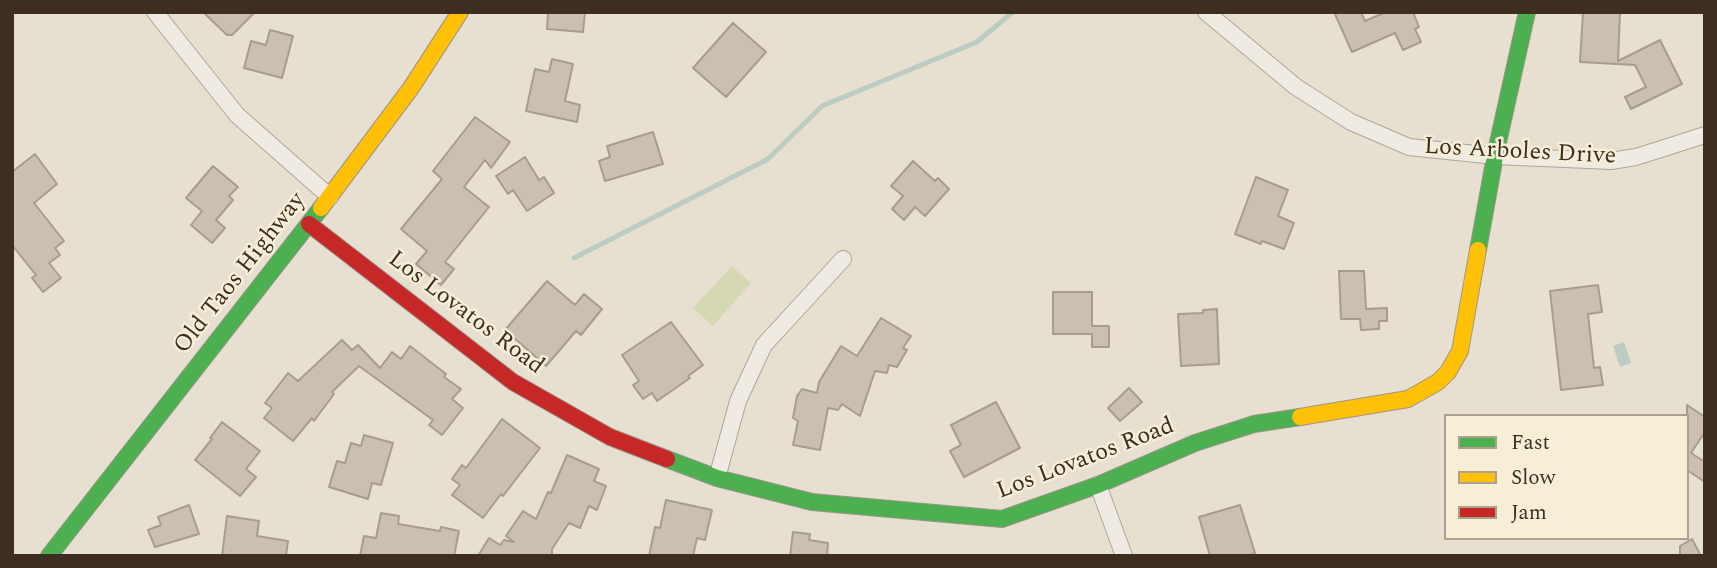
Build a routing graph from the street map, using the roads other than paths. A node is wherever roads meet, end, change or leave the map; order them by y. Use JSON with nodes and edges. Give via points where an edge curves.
{"nodes":[{"id":1,"x":155,"y":12,"type":"edge"},
{"id":2,"x":460,"y":12,"type":"edge"},
{"id":3,"x":1206,"y":12,"type":"edge"},
{"id":4,"x":1527,"y":12,"type":"edge"},
{"id":5,"x":1705,"y":135,"type":"edge"},
{"id":6,"x":1495,"y":156,"type":"junction"},
{"id":7,"x":330,"y":197,"type":"junction"},
{"id":8,"x":309,"y":224,"type":"junction"},
{"id":9,"x":843,"y":259,"type":"dead end"},
{"id":10,"x":716,"y":478,"type":"junction"},
{"id":11,"x":1098,"y":485,"type":"junction"},
{"id":12,"x":49,"y":556,"type":"edge"},
{"id":13,"x":1124,"y":556,"type":"edge"}],
"edges":[{"from":1,"to":7,"type":"street","via":[[237,115]]},
{"from":2,"to":7,"type":"street","name":"Old Taos Highway","via":[[411,88]]},
{"from":3,"to":6,"type":"street","name":"Los Arboles Drive","via":[[1296,87],[1351,122],[1409,147]]},
{"from":4,"to":6,"type":"street","name":"Los Lovatos Road"},
{"from":5,"to":6,"type":"street","name":"Los Arboles Drive","via":[[1611,161]]},
{"from":6,"to":11,"type":"street","name":"Los Lovatos Road","via":[[1460,351],[1438,382],[1408,399],[1254,424],[1195,443]]},
{"from":7,"to":8,"type":"street","name":"Old Taos Highway"},
{"from":8,"to":10,"type":"street","name":"Los Lovatos Road","via":[[513,382],[610,437]]},
{"from":8,"to":12,"type":"street","name":"Old Taos Highway"},
{"from":9,"to":10,"type":"street","via":[[764,345],[738,401]]},
{"from":10,"to":11,"type":"street","name":"Los Lovatos Road","via":[[811,502],[1002,519]]},
{"from":11,"to":13,"type":"street"}]}
